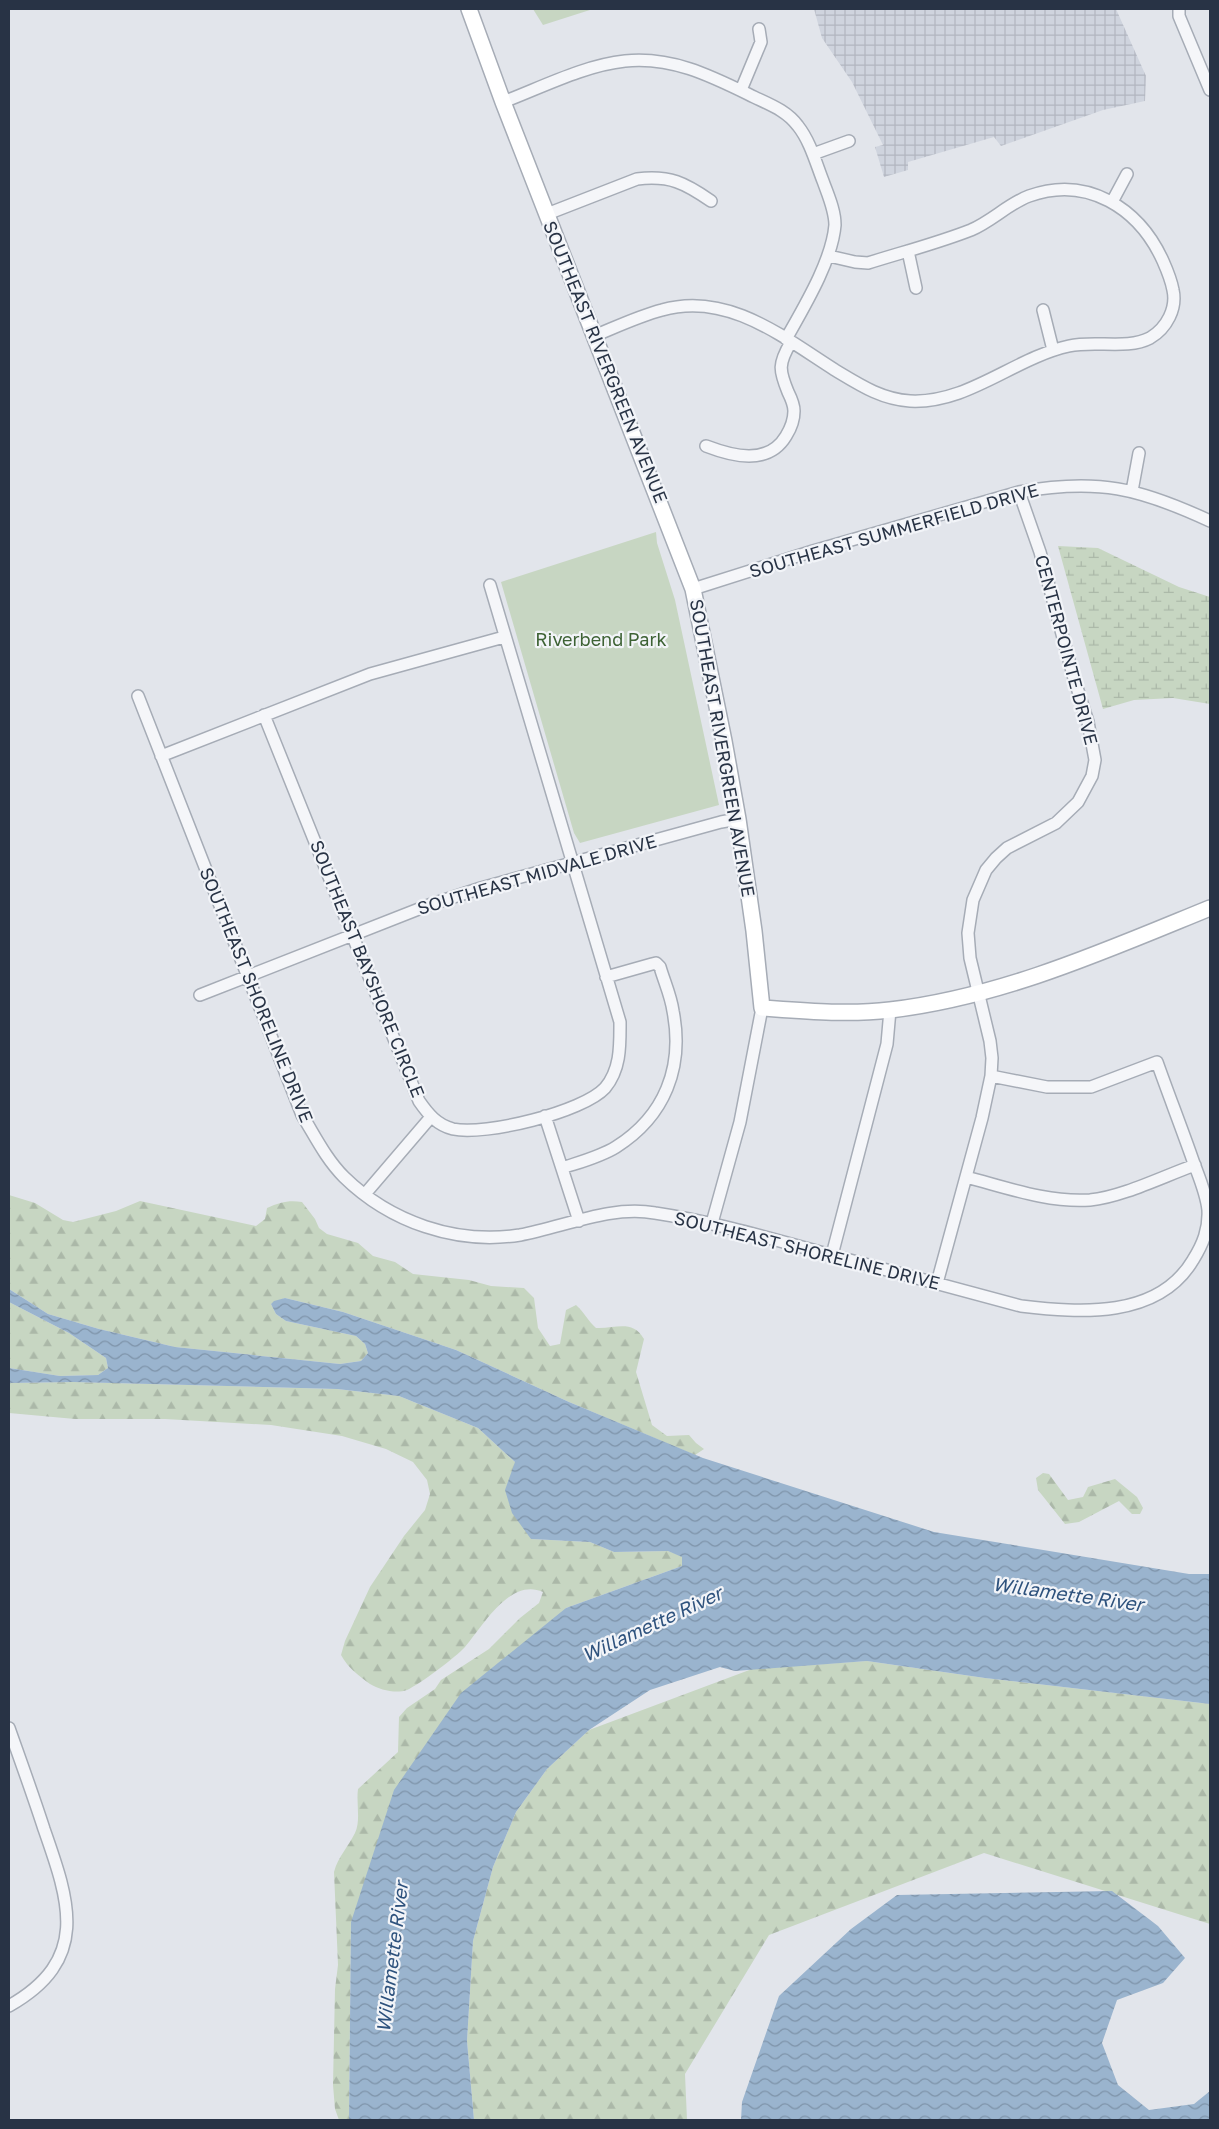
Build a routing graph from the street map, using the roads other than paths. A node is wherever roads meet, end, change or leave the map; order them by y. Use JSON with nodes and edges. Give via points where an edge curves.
{"nodes":[{"id":1,"x":469,"y":9,"type":"edge"},
{"id":2,"x":1179,"y":9,"type":"edge"},
{"id":3,"x":759,"y":29,"type":"dead end"},
{"id":4,"x":1209,"y":84,"type":"edge"},
{"id":5,"x":741,"y":90,"type":"junction"},
{"id":6,"x":503,"y":102,"type":"junction"},
{"id":7,"x":849,"y":141,"type":"dead end"},
{"id":8,"x":813,"y":154,"type":"junction"},
{"id":9,"x":1127,"y":174,"type":"dead end"},
{"id":10,"x":711,"y":201,"type":"dead end"},
{"id":11,"x":1112,"y":202,"type":"junction"},
{"id":12,"x":546,"y":214,"type":"junction"},
{"id":13,"x":908,"y":250,"type":"junction"},
{"id":14,"x":829,"y":256,"type":"junction"},
{"id":15,"x":916,"y":288,"type":"dead end"},
{"id":16,"x":1043,"y":310,"type":"dead end"},
{"id":17,"x":594,"y":336,"type":"junction"},
{"id":18,"x":788,"y":340,"type":"junction"},
{"id":19,"x":1053,"y":350,"type":"junction"},
{"id":20,"x":706,"y":446,"type":"dead end"},
{"id":21,"x":1139,"y":453,"type":"dead end"},
{"id":22,"x":1132,"y":491,"type":"junction"},
{"id":23,"x":1019,"y":492,"type":"junction"},
{"id":24,"x":1210,"y":521,"type":"edge"},
{"id":25,"x":490,"y":585,"type":"dead end"},
{"id":26,"x":693,"y":589,"type":"junction"},
{"id":27,"x":504,"y":637,"type":"junction"},
{"id":28,"x":138,"y":696,"type":"dead end"},
{"id":29,"x":264,"y":714,"type":"junction"},
{"id":30,"x":161,"y":756,"type":"junction"},
{"id":31,"x":738,"y":819,"type":"junction"},
{"id":32,"x":573,"y":863,"type":"junction"},
{"id":33,"x":1209,"y":910,"type":"edge"},
{"id":34,"x":353,"y":934,"type":"junction"},
{"id":35,"x":246,"y":976,"type":"junction"},
{"id":36,"x":606,"y":977,"type":"junction"},
{"id":37,"x":978,"y":994,"type":"junction"},
{"id":38,"x":200,"y":995,"type":"dead end"},
{"id":39,"x":762,"y":1008,"type":"junction"},
{"id":40,"x":890,"y":1010,"type":"junction"},
{"id":41,"x":991,"y":1076,"type":"junction"},
{"id":42,"x":545,"y":1116,"type":"junction"},
{"id":43,"x":430,"y":1118,"type":"junction"},
{"id":44,"x":1195,"y":1165,"type":"junction"},
{"id":45,"x":562,"y":1168,"type":"junction"},
{"id":46,"x":966,"y":1176,"type":"junction"},
{"id":47,"x":364,"y":1194,"type":"junction"},
{"id":48,"x":579,"y":1221,"type":"junction"},
{"id":49,"x":712,"y":1223,"type":"junction"},
{"id":50,"x":832,"y":1255,"type":"junction"},
{"id":51,"x":937,"y":1284,"type":"junction"},
{"id":52,"x":9,"y":1728,"type":"edge"},
{"id":53,"x":9,"y":2006,"type":"edge"}],
"edges":[{"from":1,"to":6,"type":"street","name":"SOUTHEAST RIVERGREEN AVENUE"},
{"from":2,"to":4,"type":"street","via":[[1179,16]]},
{"from":3,"to":5,"type":"street","via":[[761,42]]},
{"from":5,"to":6,"type":"street","via":[[686,66],[642,60],[609,63]]},
{"from":5,"to":8,"type":"street","via":[[792,119]]},
{"from":6,"to":12,"type":"street","name":"SOUTHEAST RIVERGREEN AVENUE"},
{"from":7,"to":8,"type":"street"},
{"from":8,"to":14,"type":"street","via":[[834,212]]},
{"from":9,"to":11,"type":"street"},
{"from":10,"to":12,"type":"street","via":[[678,181],[653,177],[637,179]]},
{"from":11,"to":13,"type":"street","via":[[1071,190],[1041,192],[974,228]]},
{"from":11,"to":19,"type":"street","via":[[1138,221],[1152,238],[1171,282],[1172,310],[1156,334],[1137,343],[1091,343]]},
{"from":12,"to":17,"type":"street","name":"SOUTHEAST RIVERGREEN AVENUE"},
{"from":13,"to":14,"type":"street","via":[[868,262]]},
{"from":13,"to":15,"type":"street"},
{"from":14,"to":18,"type":"street"},
{"from":16,"to":19,"type":"street"},
{"from":17,"to":18,"type":"street","via":[[660,310],[688,305],[737,312]]},
{"from":17,"to":26,"type":"street","name":"SOUTHEAST RIVERGREEN AVENUE"},
{"from":18,"to":19,"type":"street","via":[[869,391],[910,401],[928,401],[958,394]]},
{"from":18,"to":20,"type":"street","via":[[780,369],[794,409],[790,430],[784,440],[768,453],[748,457]]},
{"from":21,"to":22,"type":"street"},
{"from":22,"to":23,"type":"street","name":"SOUTHEAST SUMMERFIELD DRIVE","via":[[1093,485]]},
{"from":22,"to":24,"type":"street","name":"SOUTHEAST SUMMERFIELD DRIVE"},
{"from":23,"to":26,"type":"street","name":"SOUTHEAST SUMMERFIELD DRIVE"},
{"from":23,"to":37,"type":"street","name":"CENTERPOINTE DRIVE","via":[[1040,552],[1088,722],[1095,760],[1086,788],[1069,812],[1007,848],[986,870],[978,884],[968,933]]},
{"from":25,"to":27,"type":"street","name":"SOUTHEAST BAYSHORE CIRCLE"},
{"from":26,"to":31,"type":"street","name":"SOUTHEAST RIVERGREEN AVENUE"},
{"from":27,"to":29,"type":"street","via":[[370,674]]},
{"from":27,"to":32,"type":"street","name":"SOUTHEAST BAYSHORE CIRCLE"},
{"from":28,"to":30,"type":"street","name":"SOUTHEAST SHORELINE DRIVE"},
{"from":29,"to":30,"type":"street"},
{"from":29,"to":34,"type":"street","name":"SOUTHEAST BAYSHORE CIRCLE"},
{"from":30,"to":35,"type":"street","name":"SOUTHEAST SHORELINE DRIVE"},
{"from":31,"to":32,"type":"street","name":"SOUTHEAST MIDVALE DRIVE"},
{"from":31,"to":39,"type":"street","name":"SOUTHEAST RIVERGREEN AVENUE"},
{"from":32,"to":34,"type":"street","name":"SOUTHEAST MIDVALE DRIVE","via":[[481,888]]},
{"from":32,"to":36,"type":"street","name":"SOUTHEAST BAYSHORE CIRCLE"},
{"from":33,"to":37,"type":"street","via":[[1064,966]]},
{"from":34,"to":35,"type":"street","name":"SOUTHEAST MIDVALE DRIVE"},
{"from":34,"to":43,"type":"street","name":"SOUTHEAST BAYSHORE CIRCLE","via":[[419,1101]]},
{"from":35,"to":38,"type":"street","name":"SOUTHEAST MIDVALE DRIVE"},
{"from":35,"to":47,"type":"street","name":"SOUTHEAST SHORELINE DRIVE","via":[[302,1115],[324,1152],[343,1176]]},
{"from":36,"to":42,"type":"street","name":"SOUTHEAST BAYSHORE CIRCLE","via":[[620,1022],[621,1051],[616,1068],[605,1087],[591,1099],[574,1108]]},
{"from":36,"to":45,"type":"street","via":[[656,963],[660,967],[673,1010],[677,1045],[671,1080],[659,1107],[616,1148]]},
{"from":37,"to":40,"type":"street"},
{"from":37,"to":41,"type":"street","name":"CENTERPOINTE DRIVE","via":[[990,1041]]},
{"from":39,"to":40,"type":"street","via":[[844,1013]]},
{"from":39,"to":49,"type":"street","name":"SOUTHEAST RIVERGREEN AVENUE","via":[[740,1122]]},
{"from":40,"to":50,"type":"street","via":[[887,1044]]},
{"from":41,"to":44,"type":"street","name":"SOUTHEAST SHORELINE DRIVE","via":[[1046,1087],[1091,1087],[1157,1062]]},
{"from":41,"to":46,"type":"street","name":"CENTERPOINTE DRIVE"},
{"from":42,"to":43,"type":"street","name":"SOUTHEAST BAYSHORE CIRCLE","via":[[482,1131],[453,1129]]},
{"from":42,"to":45,"type":"street"},
{"from":43,"to":47,"type":"street"},
{"from":44,"to":46,"type":"street","via":[[1090,1200],[1051,1198]]},
{"from":44,"to":51,"type":"street","name":"SOUTHEAST SHORELINE DRIVE","via":[[1208,1210],[1206,1234],[1186,1273],[1167,1290],[1149,1299],[1098,1310],[1059,1311],[1021,1306]]},
{"from":45,"to":48,"type":"street"},
{"from":46,"to":51,"type":"street","name":"CENTERPOINTE DRIVE"},
{"from":47,"to":48,"type":"street","name":"SOUTHEAST SHORELINE DRIVE","via":[[395,1215],[426,1228],[484,1238],[521,1235]]},
{"from":48,"to":49,"type":"street","name":"SOUTHEAST SHORELINE DRIVE","via":[[632,1210]]},
{"from":49,"to":50,"type":"street","name":"SOUTHEAST SHORELINE DRIVE"},
{"from":50,"to":51,"type":"street","name":"SOUTHEAST SHORELINE DRIVE"},
{"from":52,"to":53,"type":"street","via":[[59,1872],[68,1921],[63,1948],[54,1969],[39,1986]]}]}
